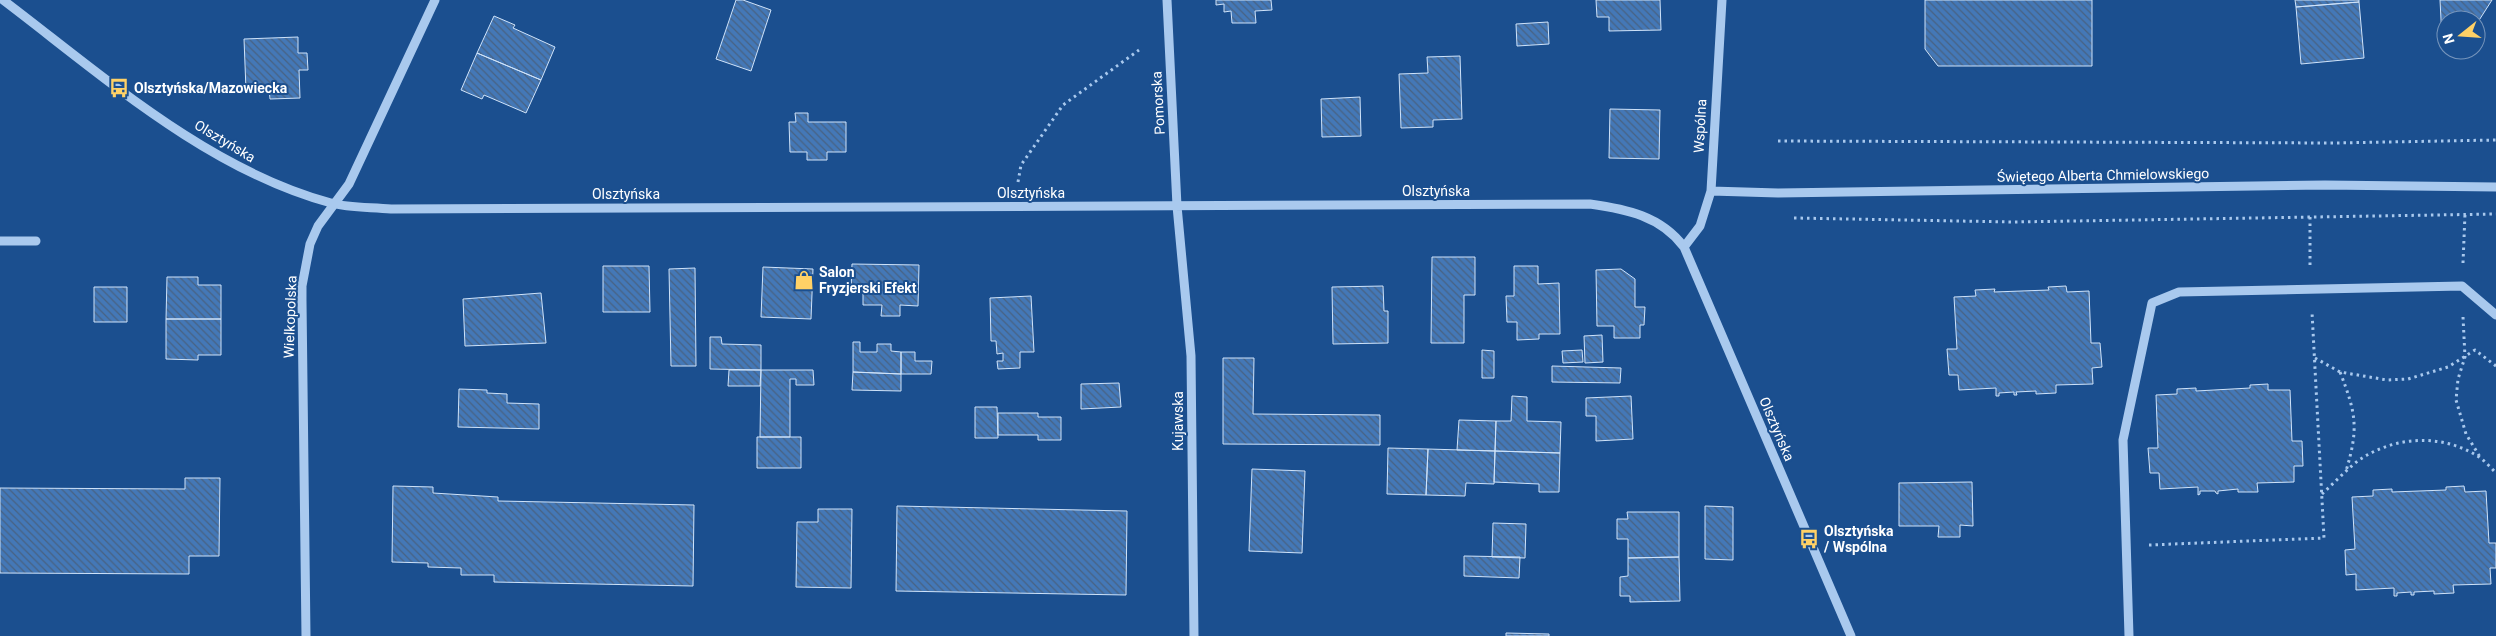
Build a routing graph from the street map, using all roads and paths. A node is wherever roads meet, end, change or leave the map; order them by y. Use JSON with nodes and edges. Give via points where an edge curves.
{"nodes":[{"id":1,"x":3,"y":0,"type":"edge"},
{"id":2,"x":436,"y":0,"type":"edge"},
{"id":3,"x":1168,"y":0,"type":"edge"},
{"id":4,"x":1722,"y":0,"type":"edge"},
{"id":5,"x":1140,"y":50,"type":"dead end"},
{"id":6,"x":2496,"y":140,"type":"edge"},
{"id":7,"x":1778,"y":142,"type":"dead end"},
{"id":8,"x":1018,"y":182,"type":"dead end"},
{"id":9,"x":2496,"y":187,"type":"edge"},
{"id":10,"x":1711,"y":191,"type":"junction"},
{"id":11,"x":333,"y":204,"type":"junction"},
{"id":12,"x":1176,"y":206,"type":"junction"},
{"id":13,"x":2465,"y":214,"type":"junction"},
{"id":14,"x":2496,"y":214,"type":"edge"},
{"id":15,"x":2310,"y":217,"type":"junction"},
{"id":16,"x":1788,"y":218,"type":"dead end"},
{"id":17,"x":0,"y":241,"type":"edge"},
{"id":18,"x":36,"y":241,"type":"dead end"},
{"id":19,"x":1684,"y":247,"type":"junction"},
{"id":20,"x":2462,"y":286,"type":"junction"},
{"id":21,"x":2311,"y":289,"type":"junction"},
{"id":22,"x":2496,"y":315,"type":"edge"},
{"id":23,"x":2465,"y":357,"type":"junction"},
{"id":24,"x":2315,"y":358,"type":"junction"},
{"id":25,"x":2496,"y":366,"type":"edge"},
{"id":26,"x":2340,"y":372,"type":"junction"},
{"id":27,"x":2480,"y":457,"type":"junction"},
{"id":28,"x":2346,"y":472,"type":"junction"},
{"id":29,"x":2496,"y":473,"type":"edge"},
{"id":30,"x":2322,"y":495,"type":"junction"},
{"id":31,"x":2126,"y":546,"type":"junction"},
{"id":32,"x":306,"y":636,"type":"edge"},
{"id":33,"x":1194,"y":636,"type":"edge"},
{"id":34,"x":1851,"y":636,"type":"edge"},
{"id":35,"x":2129,"y":636,"type":"edge"}],
"edges":[{"from":1,"to":11,"type":"street","name":"Olsztyńska","via":[[119,88],[226,161],[285,189]]},
{"from":2,"to":11,"type":"street","name":"Wielkopolska","via":[[349,184]]},
{"from":3,"to":12,"type":"street","name":"Pomorska"},
{"from":4,"to":10,"type":"street","name":"Wspólna"},
{"from":5,"to":8,"type":"path","via":[[1063,105],[1021,165]]},
{"from":6,"to":7,"type":"path","via":[[2335,143]]},
{"from":9,"to":10,"type":"street","name":"Świętego Alberta Chmielowskiego","via":[[2325,185],[1778,193]]},
{"from":10,"to":19,"type":"street","name":"Wspólna","via":[[1700,226]]},
{"from":11,"to":12,"type":"street","name":"Olsztyńska","via":[[391,209]]},
{"from":11,"to":32,"type":"street","name":"Wielkopolska","via":[[310,244],[302,286]]},
{"from":12,"to":19,"type":"street","name":"Olsztyńska","via":[[1590,204],[1633,211],[1673,234]]},
{"from":12,"to":33,"type":"street","name":"Kujawska","via":[[1191,356]]},
{"from":13,"to":14,"type":"path"},
{"from":13,"to":15,"type":"path"},
{"from":13,"to":20,"type":"path"},
{"from":15,"to":16,"type":"path","via":[[2013,222]]},
{"from":15,"to":21,"type":"path"},
{"from":17,"to":18,"type":"street"},
{"from":19,"to":34,"type":"street","name":"Olsztyńska"},
{"from":20,"to":21,"type":"street"},
{"from":20,"to":22,"type":"street"},
{"from":20,"to":23,"type":"path"},
{"from":21,"to":24,"type":"path"},
{"from":21,"to":31,"type":"street","via":[[2179,292],[2152,303],[2123,440]]},
{"from":23,"to":25,"type":"path","via":[[2475,350]]},
{"from":23,"to":26,"type":"path","via":[[2448,367],[2408,379],[2387,380]]},
{"from":23,"to":27,"type":"path","via":[[2456,400],[2466,434]]},
{"from":24,"to":26,"type":"path"},
{"from":24,"to":30,"type":"path"},
{"from":26,"to":28,"type":"path","via":[[2355,418],[2355,438]]},
{"from":27,"to":28,"type":"path","via":[[2443,442],[2410,440],[2376,450]]},
{"from":27,"to":29,"type":"path"},
{"from":28,"to":30,"type":"path"},
{"from":30,"to":31,"type":"path","via":[[2324,538]]},
{"from":31,"to":35,"type":"street"}]}
